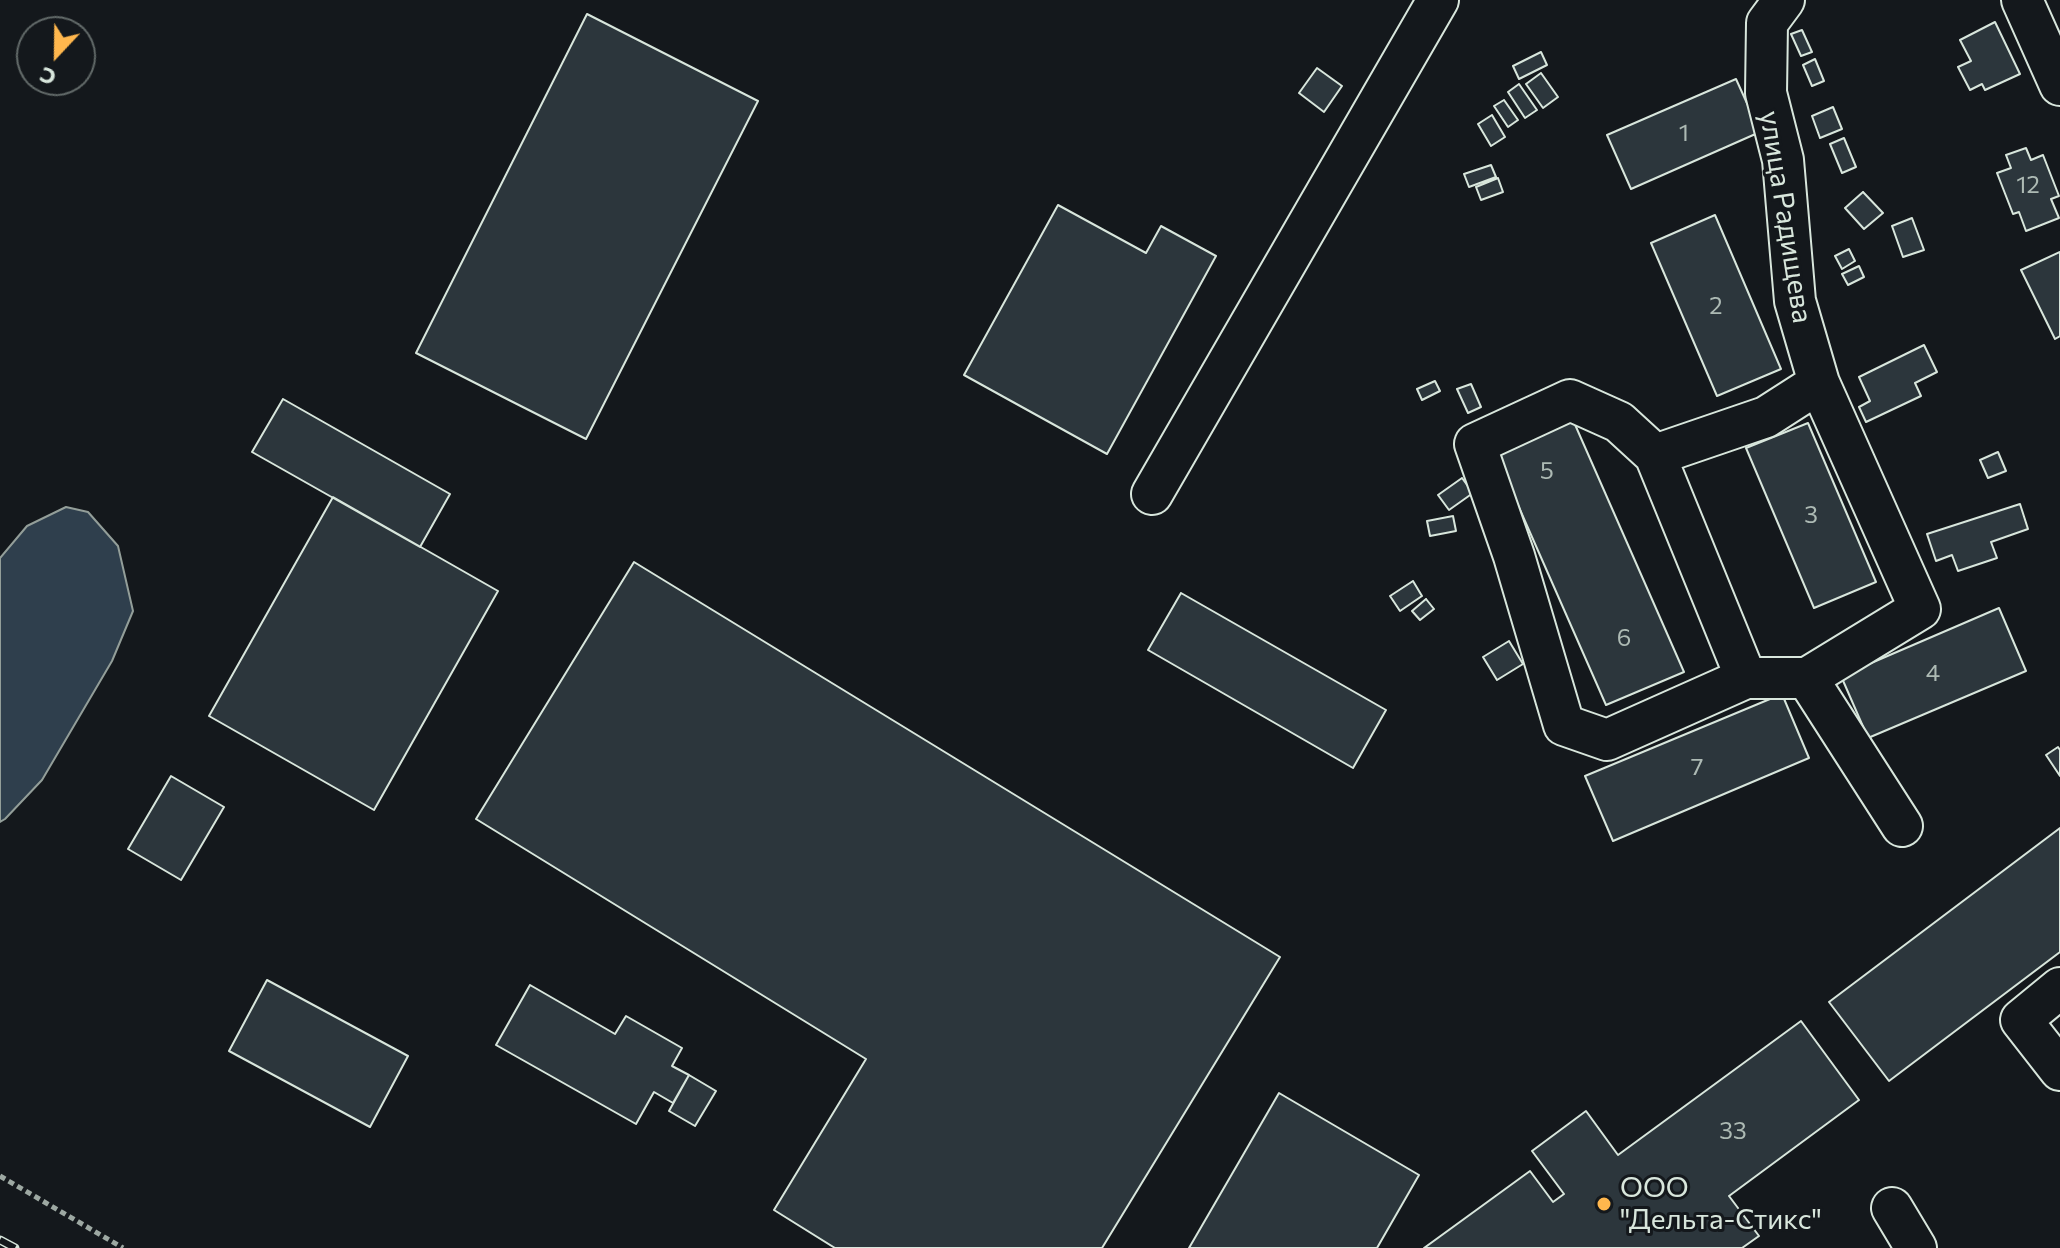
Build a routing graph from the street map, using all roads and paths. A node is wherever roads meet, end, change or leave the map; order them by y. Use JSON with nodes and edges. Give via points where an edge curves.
{"nodes":[{"id":1,"x":1438,"y":0,"type":"edge"},
{"id":2,"x":1784,"y":0,"type":"edge"},
{"id":3,"x":2022,"y":0,"type":"edge"},
{"id":4,"x":2060,"y":85,"type":"edge"},
{"id":5,"x":1819,"y":383,"type":"junction"},
{"id":6,"x":1655,"y":455,"type":"junction"},
{"id":7,"x":1152,"y":494,"type":"dead end"},
{"id":8,"x":1746,"y":678,"type":"junction"},
{"id":9,"x":1807,"y":678,"type":"junction"},
{"id":10,"x":1902,"y":826,"type":"dead end"},
{"id":11,"x":2060,"y":988,"type":"edge"},
{"id":12,"x":2060,"y":1070,"type":"edge"},
{"id":13,"x":0,"y":1176,"type":"edge"},
{"id":14,"x":1892,"y":1208,"type":"dead end"},
{"id":15,"x":123,"y":1248,"type":"edge"},
{"id":16,"x":1916,"y":1248,"type":"edge"}],
"edges":[{"from":1,"to":7,"type":"street"},
{"from":2,"to":5,"type":"street","name":"улица Радищева","via":[[1767,23],[1766,93],[1783,160],[1795,301]]},
{"from":3,"to":4,"type":"street"},
{"from":5,"to":6,"type":"street","via":[[1766,417]]},
{"from":5,"to":9,"type":"street","name":"улица Радищева","via":[[1920,609]]},
{"from":6,"to":8,"type":"street"},
{"from":6,"to":8,"type":"street","via":[[1619,422],[1570,400],[1475,444],[1564,725],[1607,740]]},
{"from":8,"to":9,"type":"street"},
{"from":9,"to":10,"type":"street"},
{"from":11,"to":12,"type":"street","via":[[2021,1020]]},
{"from":13,"to":15,"type":"path"},
{"from":14,"to":16,"type":"street"}]}
